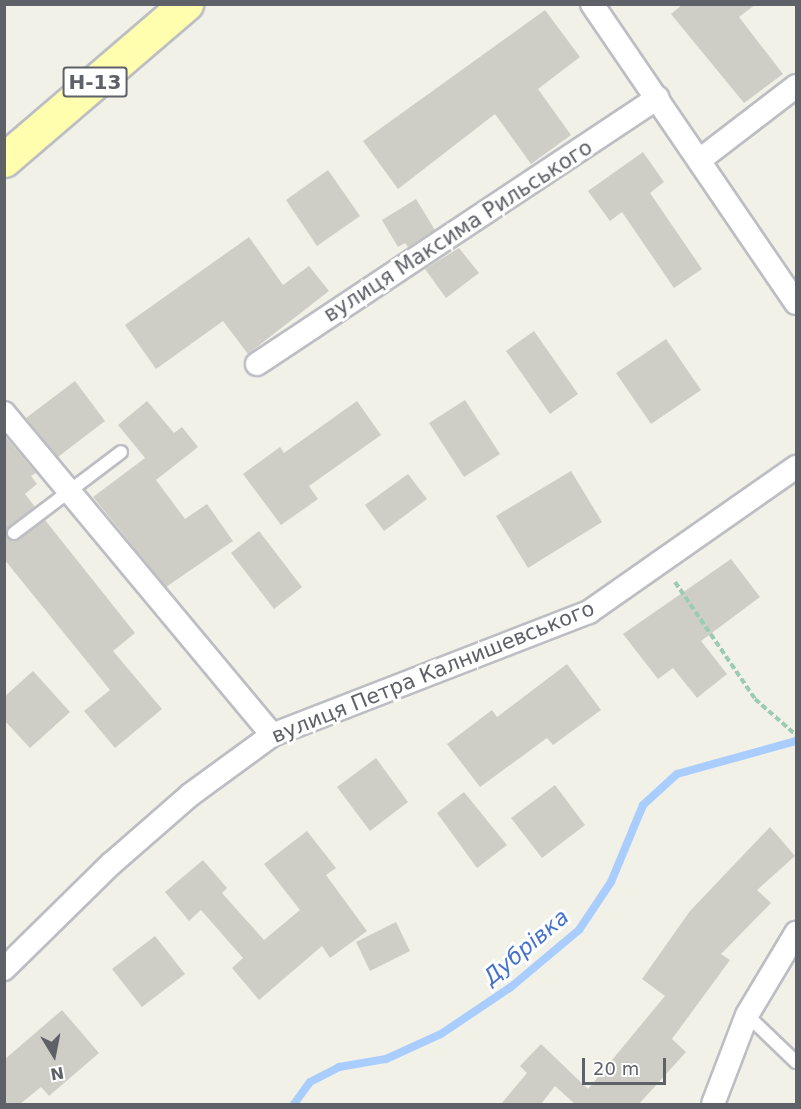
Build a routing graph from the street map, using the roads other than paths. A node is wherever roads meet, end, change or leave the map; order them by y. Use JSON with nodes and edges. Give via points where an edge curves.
{"nodes":[{"id":1,"x":186,"y":4,"type":"edge"},
{"id":2,"x":592,"y":4,"type":"edge"},
{"id":3,"x":796,"y":86,"type":"edge"},
{"id":4,"x":658,"y":98,"type":"junction"},
{"id":5,"x":701,"y":159,"type":"junction"},
{"id":6,"x":4,"y":160,"type":"edge"},
{"id":7,"x":796,"y":303,"type":"edge"},
{"id":8,"x":257,"y":364,"type":"dead end"},
{"id":9,"x":4,"y":413,"type":"edge"},
{"id":10,"x":121,"y":452,"type":"dead end"},
{"id":11,"x":796,"y":467,"type":"edge"},
{"id":12,"x":71,"y":490,"type":"junction"},
{"id":13,"x":14,"y":533,"type":"dead end"},
{"id":14,"x":272,"y":735,"type":"junction"},
{"id":15,"x":796,"y":933,"type":"edge"},
{"id":16,"x":4,"y":969,"type":"edge"},
{"id":17,"x":747,"y":1015,"type":"junction"},
{"id":18,"x":796,"y":1062,"type":"edge"},
{"id":19,"x":713,"y":1104,"type":"edge"}],
"edges":[{"from":1,"to":6,"type":"main road","number":"Н-13"},
{"from":2,"to":4,"type":"street"},
{"from":3,"to":5,"type":"street"},
{"from":4,"to":5,"type":"street"},
{"from":4,"to":8,"type":"street","name":"вулиця Максима Рильського"},
{"from":5,"to":7,"type":"street"},
{"from":9,"to":12,"type":"street"},
{"from":10,"to":12,"type":"lane"},
{"from":11,"to":14,"type":"street","name":"вулиця Петра Калнишевського","via":[[663,564],[589,612]]},
{"from":12,"to":13,"type":"lane"},
{"from":12,"to":14,"type":"street"},
{"from":14,"to":16,"type":"street","name":"вулиця Петра Калнишевського","via":[[190,795],[111,864]]},
{"from":15,"to":17,"type":"street"},
{"from":17,"to":18,"type":"lane"},
{"from":17,"to":19,"type":"street"}]}
